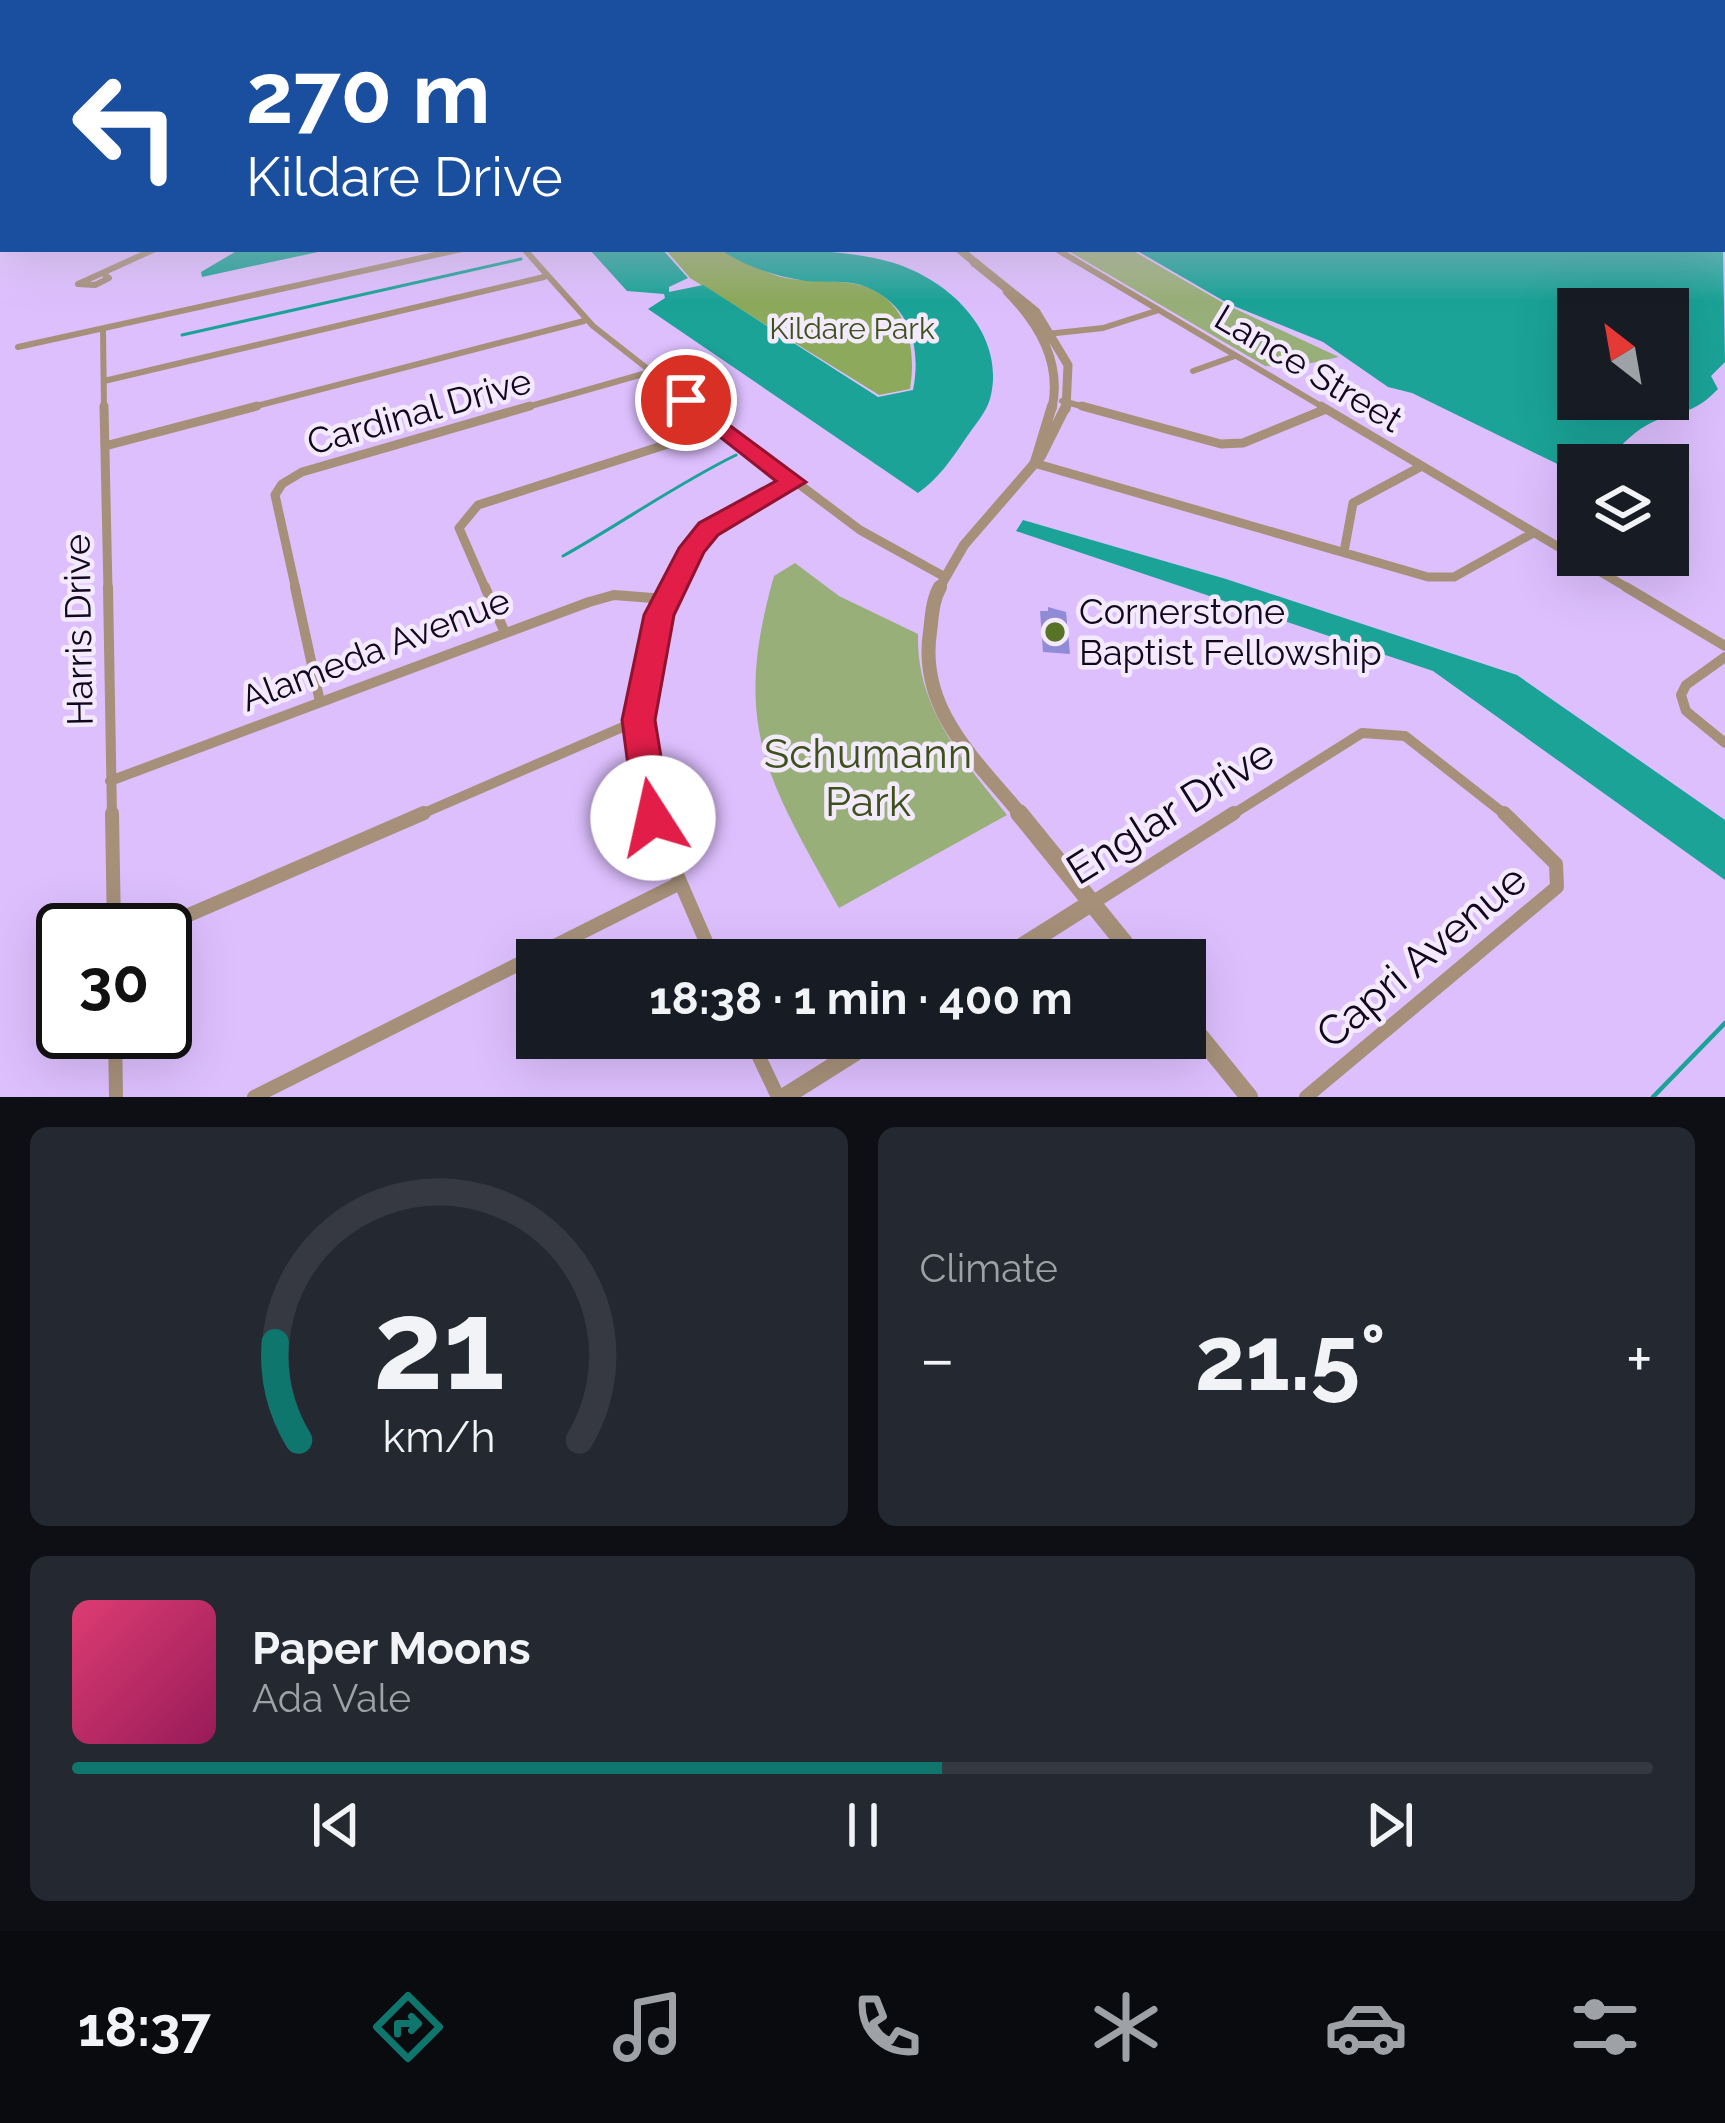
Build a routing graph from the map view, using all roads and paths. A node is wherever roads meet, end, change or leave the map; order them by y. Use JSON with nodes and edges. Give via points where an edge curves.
{"nodes":[{"id":1,"x":149,"y":252,"type":"edge"},
{"id":2,"x":450,"y":252,"type":"edge"},
{"id":3,"x":526,"y":252,"type":"edge"},
{"id":4,"x":951,"y":252,"type":"edge"},
{"id":5,"x":962,"y":252,"type":"edge"},
{"id":6,"x":1061,"y":252,"type":"edge"},
{"id":7,"x":104,"y":274,"type":"dead end"},
{"id":8,"x":544,"y":278,"type":"junction"},
{"id":9,"x":1159,"y":310,"type":"junction"},
{"id":10,"x":584,"y":321,"type":"junction"},
{"id":11,"x":103,"y":329,"type":"junction"},
{"id":12,"x":1056,"y":333,"type":"junction"},
{"id":13,"x":1043,"y":334,"type":"junction"},
{"id":14,"x":18,"y":347,"type":"dead end"},
{"id":15,"x":1235,"y":356,"type":"junction"},
{"id":16,"x":1193,"y":371,"type":"dead end"},
{"id":17,"x":650,"y":372,"type":"junction"},
{"id":18,"x":104,"y":381,"type":"junction"},
{"id":19,"x":1054,"y":399,"type":"junction"},
{"id":20,"x":1069,"y":404,"type":"junction"},
{"id":21,"x":1326,"y":409,"type":"junction"},
{"id":22,"x":722,"y":427,"type":"junction"},
{"id":23,"x":105,"y":446,"type":"junction"},
{"id":24,"x":1034,"y":463,"type":"junction"},
{"id":25,"x":1422,"y":466,"type":"junction"},
{"id":26,"x":793,"y":482,"type":"junction"},
{"id":27,"x":1533,"y":533,"type":"junction"},
{"id":28,"x":1344,"y":552,"type":"junction"},
{"id":29,"x":945,"y":577,"type":"junction"},
{"id":30,"x":666,"y":599,"type":"junction"},
{"id":31,"x":505,"y":633,"type":"junction"},
{"id":32,"x":1725,"y":646,"type":"edge"},
{"id":33,"x":1725,"y":657,"type":"edge"},
{"id":34,"x":320,"y":702,"type":"junction"},
{"id":35,"x":639,"y":720,"type":"junction"},
{"id":36,"x":1380,"y":731,"type":"joint"},
{"id":37,"x":1725,"y":743,"type":"edge"},
{"id":38,"x":110,"y":781,"type":"junction"},
{"id":39,"x":678,"y":884,"type":"junction"},
{"id":40,"x":114,"y":903,"type":"edge"},
{"id":41,"x":1091,"y":903,"type":"junction"},
{"id":42,"x":192,"y":914,"type":"edge"},
{"id":43,"x":704,"y":939,"type":"edge"},
{"id":44,"x":1034,"y":939,"type":"edge"},
{"id":45,"x":1121,"y":939,"type":"edge"},
{"id":46,"x":1206,"y":1044,"type":"edge"},
{"id":47,"x":115,"y":1059,"type":"edge"},
{"id":48,"x":761,"y":1059,"type":"edge"},
{"id":49,"x":843,"y":1059,"type":"edge"},
{"id":50,"x":116,"y":1097,"type":"edge"},
{"id":51,"x":254,"y":1097,"type":"edge"},
{"id":52,"x":781,"y":1097,"type":"edge"},
{"id":53,"x":1249,"y":1097,"type":"edge"},
{"id":54,"x":1306,"y":1097,"type":"edge"}],
"edges":[{"from":1,"to":7,"type":"street"},
{"from":2,"to":11,"type":"street"},
{"from":3,"to":8,"type":"street"},
{"from":4,"to":13,"type":"street","via":[[1001,286]]},
{"from":5,"to":12,"type":"street","via":[[1009,283]]},
{"from":6,"to":9,"type":"street","name":"Lance Street"},
{"from":8,"to":10,"type":"street"},
{"from":8,"to":18,"type":"street"},
{"from":9,"to":12,"type":"street"},
{"from":9,"to":15,"type":"street","name":"Lance Street"},
{"from":10,"to":17,"type":"street"},
{"from":10,"to":23,"type":"street"},
{"from":11,"to":14,"type":"street"},
{"from":11,"to":18,"type":"street","name":"Harris Drive"},
{"from":12,"to":13,"type":"street"},
{"from":12,"to":20,"type":"street","via":[[1068,364]]},
{"from":13,"to":19,"type":"street"},
{"from":15,"to":16,"type":"street"},
{"from":15,"to":21,"type":"street","name":"Lance Street"},
{"from":17,"to":22,"type":"street"},
{"from":17,"to":34,"type":"street","name":"Cardinal Drive","via":[[282,484],[275,495]]},
{"from":18,"to":23,"type":"street","name":"Harris Drive"},
{"from":19,"to":20,"type":"street"},
{"from":19,"to":24,"type":"street"},
{"from":20,"to":21,"type":"street","via":[[1221,444],[1243,443]]},
{"from":20,"to":24,"type":"street"},
{"from":21,"to":25,"type":"street","name":"Lance Street"},
{"from":22,"to":26,"type":"street"},
{"from":22,"to":31,"type":"street","via":[[466,514],[459,528]]},
{"from":23,"to":38,"type":"street","name":"Harris Drive"},
{"from":24,"to":28,"type":"street"},
{"from":24,"to":29,"type":"street"},
{"from":25,"to":27,"type":"street","name":"Lance Street"},
{"from":25,"to":28,"type":"street","via":[[1353,503]]},
{"from":26,"to":29,"type":"street","via":[[881,548]]},
{"from":26,"to":30,"type":"street","via":[[709,529]]},
{"from":27,"to":28,"type":"street","via":[[1444,578]]},
{"from":27,"to":32,"type":"street","name":"Lance Street"},
{"from":29,"to":41,"type":"street","via":[[925,627],[927,664],[951,731]]},
{"from":30,"to":31,"type":"street","name":"Alameda Avenue","via":[[604,597]]},
{"from":30,"to":35,"type":"street"},
{"from":31,"to":34,"type":"street","name":"Alameda Avenue"},
{"from":33,"to":37,"type":"street","via":[[1681,695],[1686,711]]},
{"from":34,"to":38,"type":"street","name":"Alameda Avenue"},
{"from":35,"to":39,"type":"street","via":[[653,818]]},
{"from":35,"to":42,"type":"street"},
{"from":36,"to":41,"type":"street","name":"Englar Drive","via":[[1362,733]]},
{"from":36,"to":54,"type":"street","name":"Capri Avenue","via":[[1405,736],[1530,834],[1556,864],[1557,887]]},
{"from":38,"to":40,"type":"street","name":"Harris Drive"},
{"from":39,"to":43,"type":"street"},
{"from":39,"to":51,"type":"street"},
{"from":41,"to":44,"type":"street","name":"Englar Drive"},
{"from":41,"to":45,"type":"street"},
{"from":46,"to":53,"type":"street"},
{"from":47,"to":50,"type":"street"},
{"from":48,"to":52,"type":"street"},
{"from":49,"to":52,"type":"street"}]}
